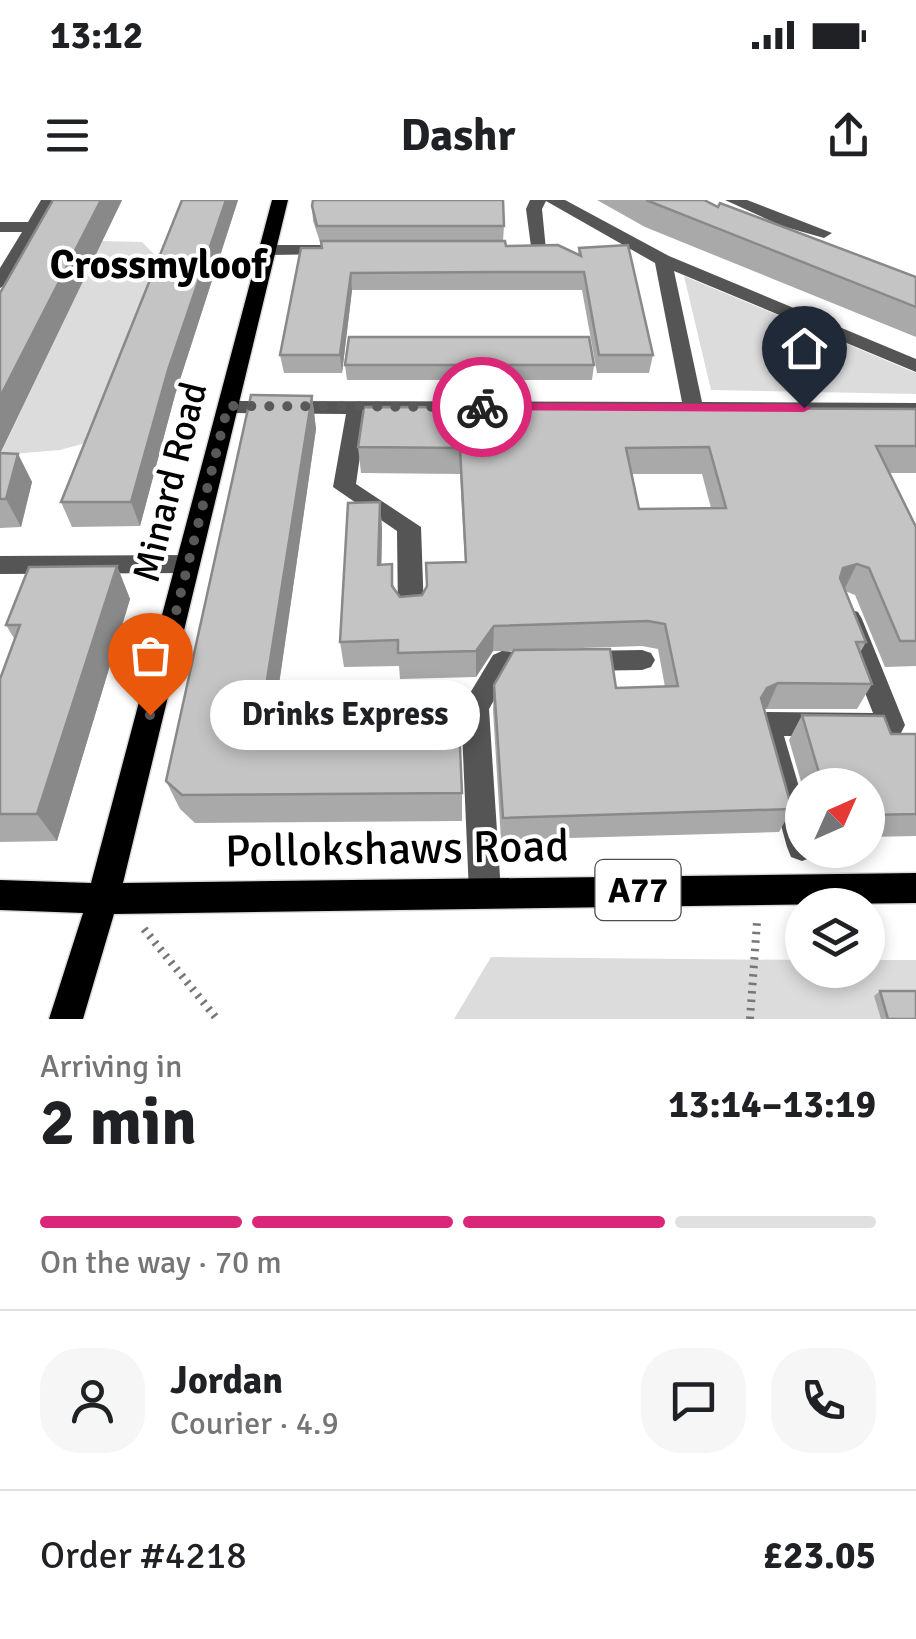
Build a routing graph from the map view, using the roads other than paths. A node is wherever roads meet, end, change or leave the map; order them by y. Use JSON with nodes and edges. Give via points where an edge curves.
{"nodes":[{"id":1,"x":49,"y":200,"type":"edge"},
{"id":2,"x":280,"y":200,"type":"edge"},
{"id":3,"x":538,"y":200,"type":"edge"},
{"id":4,"x":553,"y":200,"type":"edge"},
{"id":5,"x":733,"y":200,"type":"edge"},
{"id":6,"x":0,"y":227,"type":"edge"},
{"id":7,"x":33,"y":227,"type":"junction"},
{"id":8,"x":824,"y":233,"type":"dead end"},
{"id":9,"x":268,"y":250,"type":"junction"},
{"id":10,"x":351,"y":250,"type":"edge"},
{"id":11,"x":537,"y":250,"type":"edge"},
{"id":12,"x":608,"y":250,"type":"edge"},
{"id":13,"x":642,"y":250,"type":"junction"},
{"id":14,"x":662,"y":260,"type":"junction"},
{"id":15,"x":0,"y":283,"type":"edge"},
{"id":16,"x":916,"y":366,"type":"edge"},
{"id":17,"x":228,"y":406,"type":"junction"},
{"id":18,"x":357,"y":406,"type":"junction"},
{"id":19,"x":693,"y":408,"type":"junction"},
{"id":20,"x":916,"y":408,"type":"edge"},
{"id":21,"x":188,"y":564,"type":"junction"},
{"id":22,"x":0,"y":566,"type":"edge"},
{"id":23,"x":842,"y":603,"type":"edge"},
{"id":24,"x":410,"y":612,"type":"edge"},
{"id":25,"x":642,"y":660,"type":"dead end"},
{"id":26,"x":785,"y":785,"type":"edge"},
{"id":27,"x":808,"y":868,"type":"edge"},
{"id":28,"x":814,"y":887,"type":"junction"},
{"id":29,"x":916,"y":888,"type":"edge"},
{"id":30,"x":485,"y":892,"type":"junction"},
{"id":31,"x":0,"y":895,"type":"edge"},
{"id":32,"x":103,"y":899,"type":"junction"},
{"id":33,"x":66,"y":1019,"type":"edge"}],
"edges":[{"from":1,"to":7,"type":"street"},
{"from":2,"to":9,"type":"main road","name":"Minard Road"},
{"from":3,"to":11,"type":"street"},
{"from":4,"to":13,"type":"street"},
{"from":5,"to":8,"type":"street"},
{"from":6,"to":7,"type":"street"},
{"from":7,"to":15,"type":"street"},
{"from":9,"to":10,"type":"street"},
{"from":9,"to":17,"type":"main road","name":"Minard Road"},
{"from":12,"to":13,"type":"street"},
{"from":13,"to":14,"type":"street"},
{"from":14,"to":16,"type":"street"},
{"from":14,"to":19,"type":"street"},
{"from":17,"to":18,"type":"street"},
{"from":17,"to":21,"type":"main road","name":"Minard Road"},
{"from":18,"to":19,"type":"street"},
{"from":18,"to":24,"type":"street","via":[[344,488],[409,527]]},
{"from":19,"to":20,"type":"street"},
{"from":21,"to":22,"type":"street"},
{"from":21,"to":32,"type":"main road","name":"Minard Road"},
{"from":23,"to":26,"type":"street","via":[[891,725],[768,724]]},
{"from":25,"to":30,"type":"street","via":[[502,662],[475,708]]},
{"from":27,"to":28,"type":"street"},
{"from":28,"to":29,"type":"main road","name":"Pollokshaws Road","number":"A77"},
{"from":28,"to":30,"type":"main road","name":"Pollokshaws Road","number":"A77"},
{"from":30,"to":32,"type":"main road","name":"Pollokshaws Road","number":"A77"},
{"from":31,"to":32,"type":"main road","name":"Pollokshaws Road","number":"A77"},
{"from":32,"to":33,"type":"main road","name":"Minard Road"}]}
